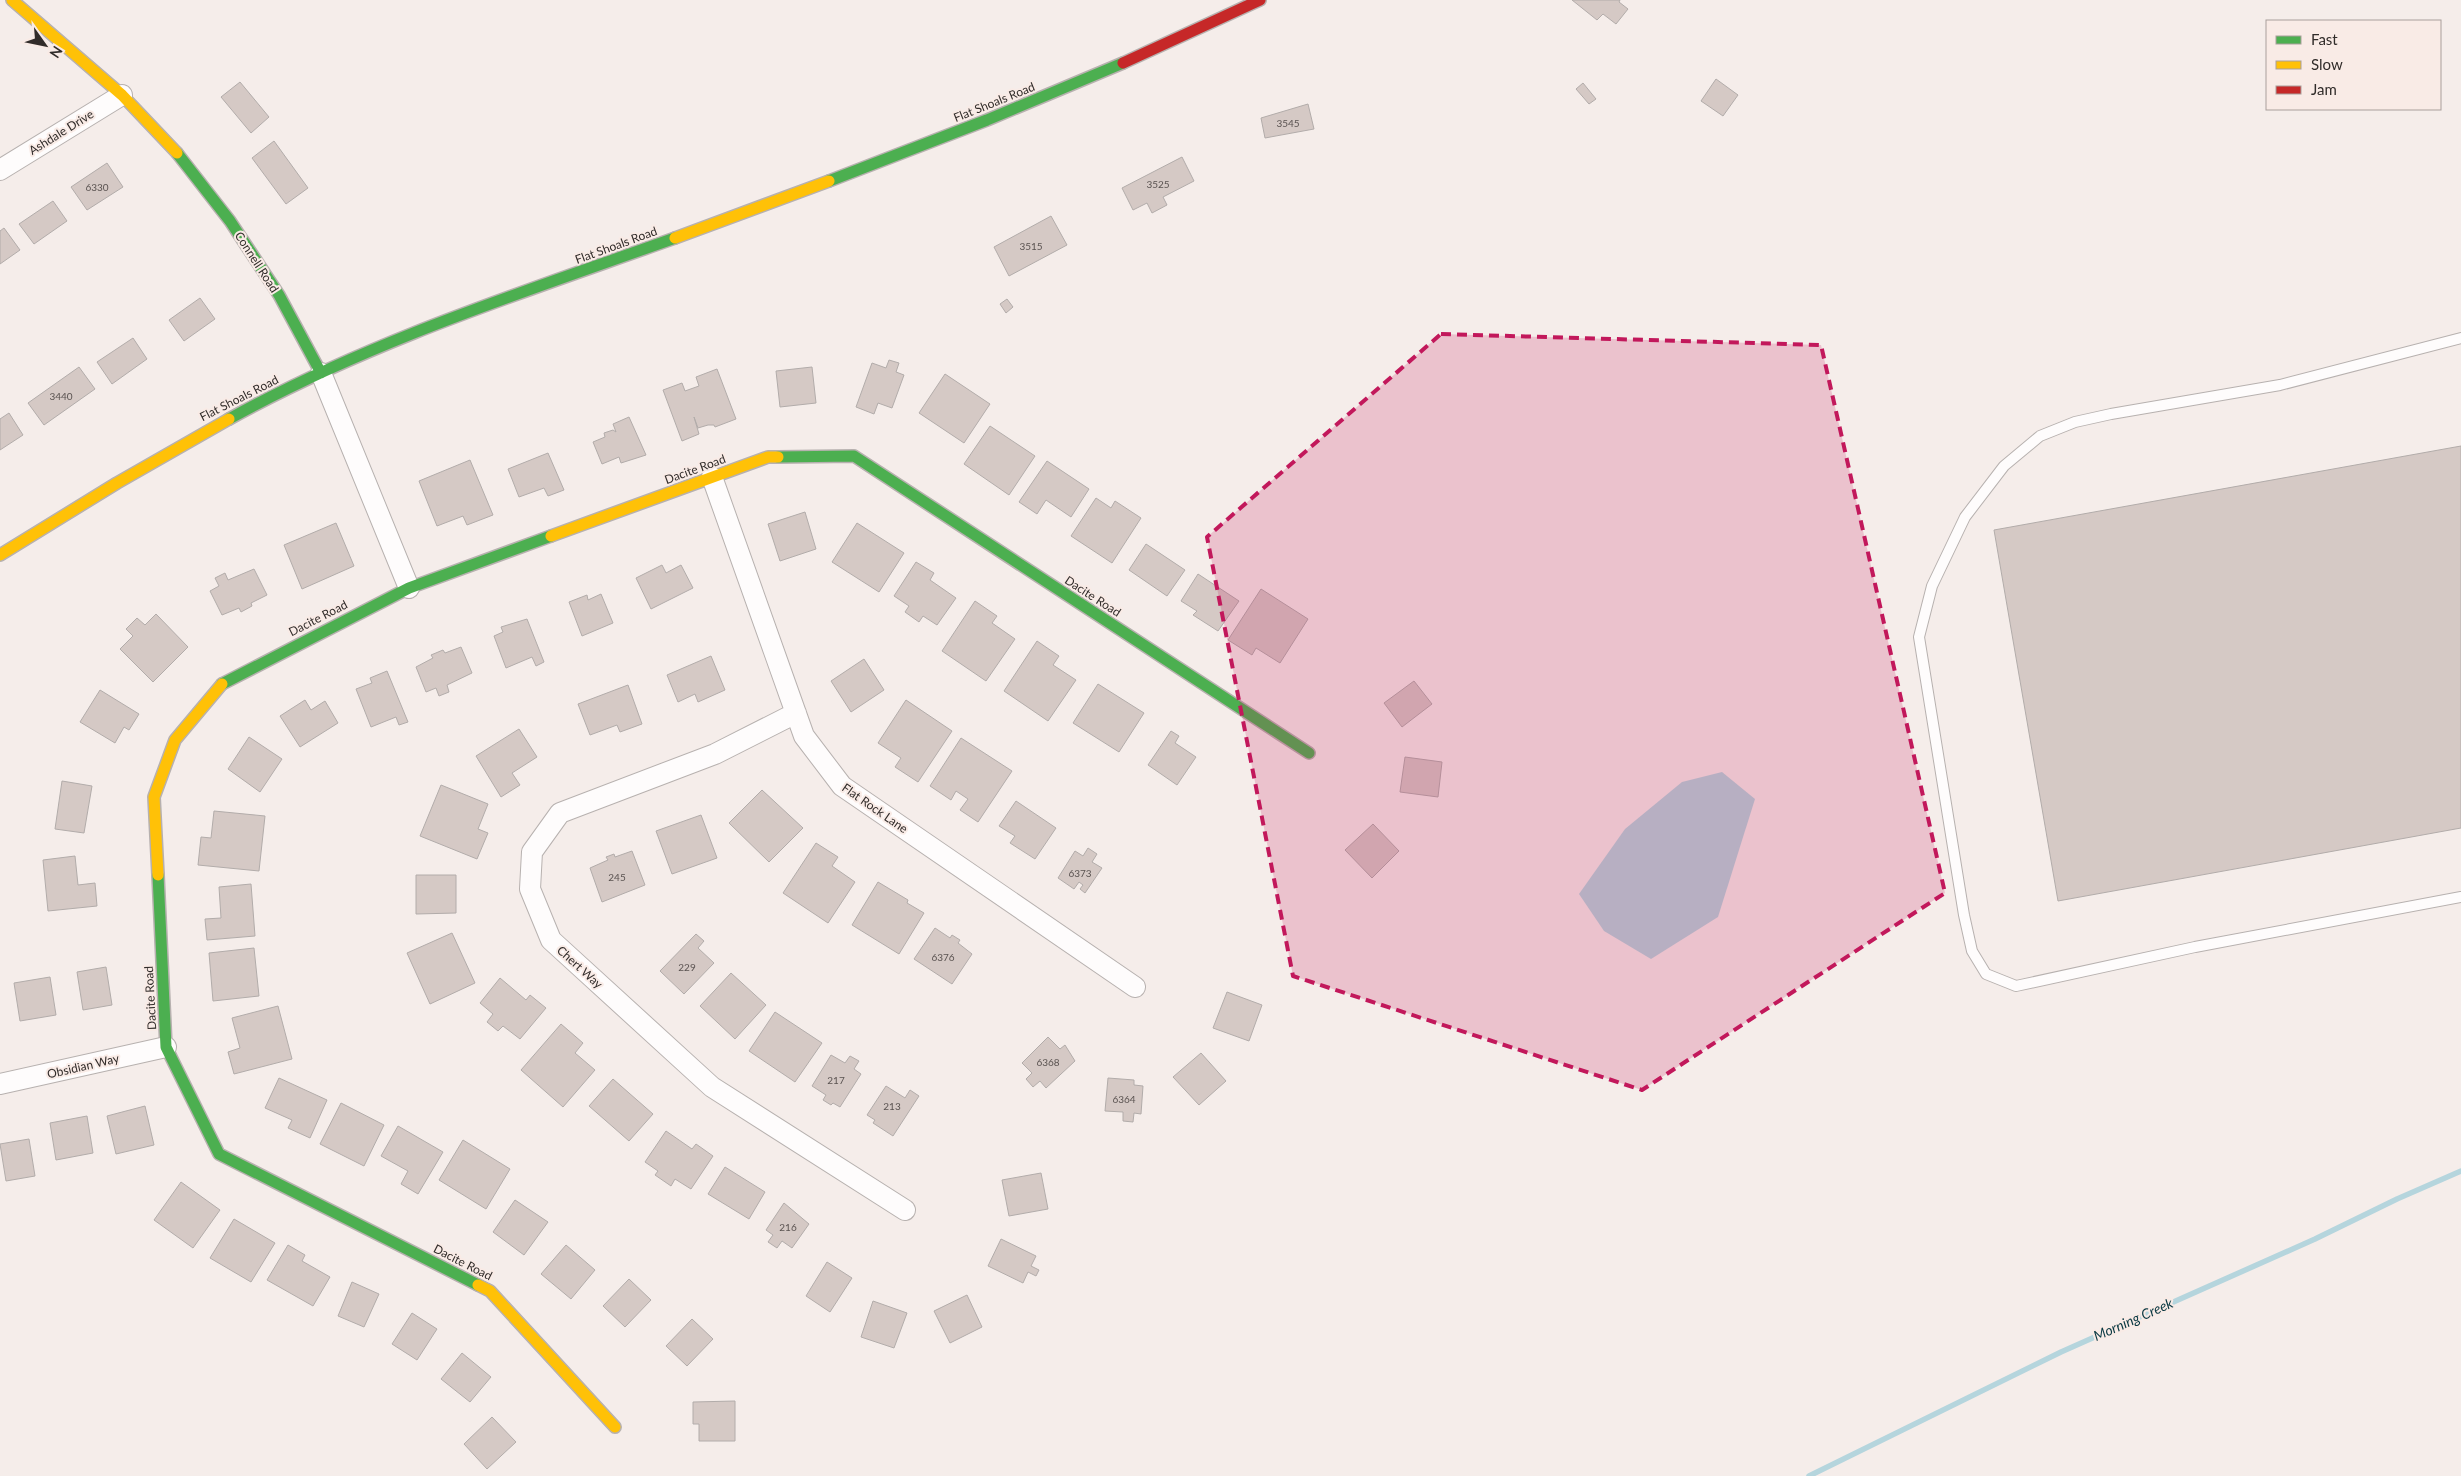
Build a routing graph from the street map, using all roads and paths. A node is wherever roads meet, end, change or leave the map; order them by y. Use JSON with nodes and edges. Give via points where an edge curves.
{"nodes":[{"id":1,"x":12,"y":0,"type":"edge"},
{"id":2,"x":1260,"y":0,"type":"edge"},
{"id":3,"x":122,"y":94,"type":"junction"},
{"id":4,"x":0,"y":170,"type":"edge"},
{"id":5,"x":2461,"y":338,"type":"edge"},
{"id":6,"x":321,"y":372,"type":"junction"},
{"id":7,"x":712,"y":478,"type":"junction"},
{"id":8,"x":0,"y":555,"type":"edge"},
{"id":9,"x":409,"y":588,"type":"junction"},
{"id":10,"x":796,"y":713,"type":"junction"},
{"id":11,"x":1309,"y":753,"type":"dead end"},
{"id":12,"x":2461,"y":897,"type":"edge"},
{"id":13,"x":1135,"y":987,"type":"dead end"},
{"id":14,"x":166,"y":1047,"type":"junction"},
{"id":15,"x":0,"y":1084,"type":"edge"},
{"id":16,"x":906,"y":1210,"type":"dead end"},
{"id":17,"x":615,"y":1427,"type":"dead end"}],
"edges":[{"from":1,"to":3,"type":"street","name":"Connell Road"},
{"from":2,"to":6,"type":"street","name":"Flat Shoals Road","via":[[1004,114],[821,186],[424,329]]},
{"from":3,"to":4,"type":"street","name":"Ashdale Drive"},
{"from":3,"to":6,"type":"street","name":"Connell Road","via":[[176,152],[230,221],[279,295]]},
{"from":5,"to":12,"type":"lane","via":[[2280,385],[2084,420],[2040,436],[2004,466],[1965,517],[1932,586],[1918,638],[1964,915],[1972,951],[1986,974],[2016,986],[2195,947]]},
{"from":6,"to":8,"type":"street","name":"Flat Shoals Road","via":[[230,417],[137,470]]},
{"from":6,"to":9,"type":"street","name":"Connell Road"},
{"from":7,"to":9,"type":"street","name":"Dacite Road"},
{"from":7,"to":10,"type":"street","name":"Flat Rock Lane"},
{"from":7,"to":11,"type":"street","name":"Dacite Road","via":[[768,457],[854,456]]},
{"from":9,"to":14,"type":"street","name":"Dacite Road","via":[[224,681],[175,740],[154,797]]},
{"from":10,"to":13,"type":"street","name":"Flat Rock Lane","via":[[804,736],[842,786]]},
{"from":10,"to":16,"type":"street","name":"Chert Way","via":[[715,754],[560,813],[532,852],[530,889],[551,940],[712,1087]]},
{"from":14,"to":15,"type":"street","name":"Obsidian Way"},
{"from":14,"to":17,"type":"street","name":"Dacite Road","via":[[219,1154],[490,1291]]}]}
